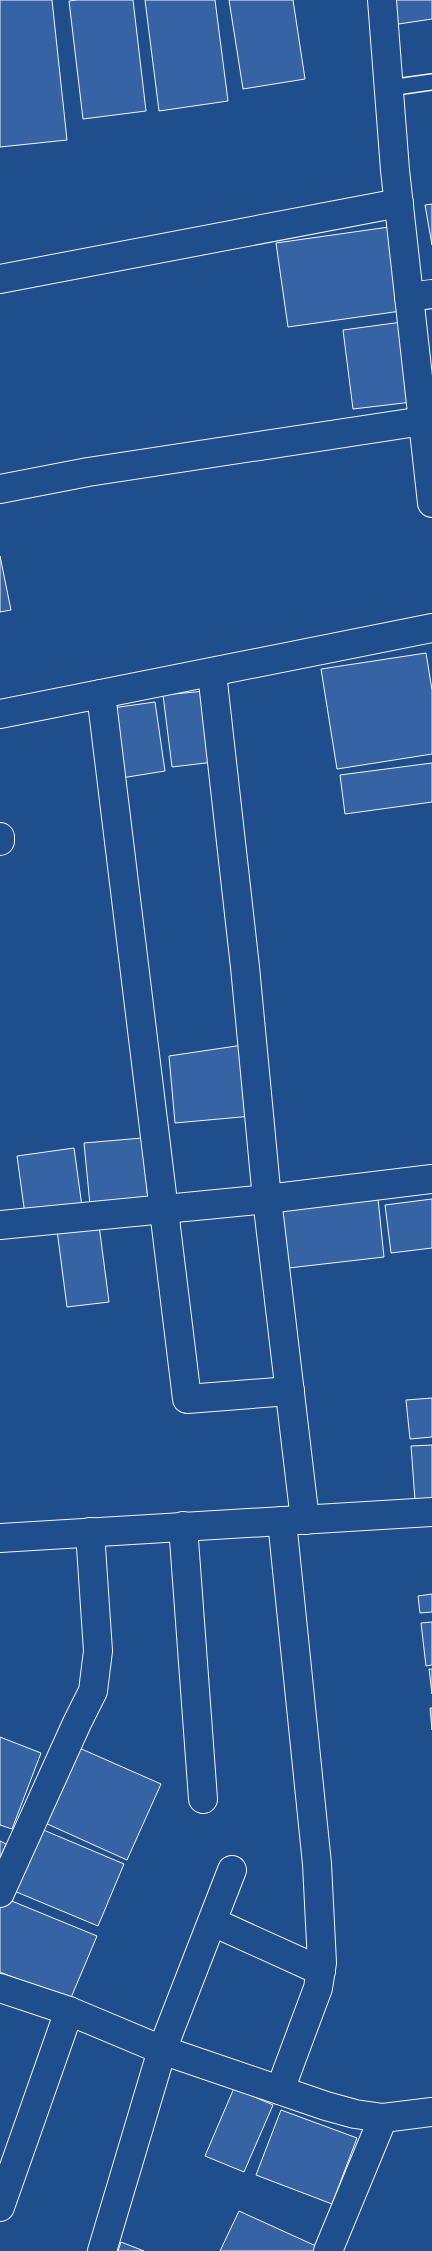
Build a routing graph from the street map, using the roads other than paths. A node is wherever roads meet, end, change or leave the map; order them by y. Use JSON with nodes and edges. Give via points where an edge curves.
{"nodes":[{"id":1,"x":382,"y":0,"type":"edge"},
{"id":2,"x":432,"y":82,"type":"edge"},
{"id":3,"x":389,"y":88,"type":"junction"},
{"id":4,"x":399,"y":203,"type":"junction"},
{"id":5,"x":0,"y":279,"type":"edge"},
{"id":6,"x":421,"y":295,"type":"edge"},
{"id":7,"x":426,"y":414,"type":"edge"},
{"id":8,"x":0,"y":489,"type":"edge"},
{"id":9,"x":432,"y":502,"type":"edge"},
{"id":10,"x":432,"y":628,"type":"edge"},
{"id":11,"x":212,"y":673,"type":"junction"},
{"id":12,"x":101,"y":694,"type":"junction"},
{"id":13,"x":0,"y":714,"type":"edge"},
{"id":14,"x":0,"y":837,"type":"edge"},
{"id":15,"x":0,"y":841,"type":"edge"},
{"id":16,"x":432,"y":1179,"type":"edge"},
{"id":17,"x":267,"y":1199,"type":"junction"},
{"id":18,"x":164,"y":1209,"type":"junction"},
{"id":19,"x":0,"y":1225,"type":"edge"},
{"id":20,"x":290,"y":1391,"type":"junction"},
{"id":21,"x":432,"y":1512,"type":"edge"},
{"id":22,"x":294,"y":1520,"type":"junction"},
{"id":23,"x":183,"y":1526,"type":"junction"},
{"id":24,"x":90,"y":1532,"type":"junction"},
{"id":25,"x":0,"y":1538,"type":"edge"},
{"id":26,"x":202,"y":1799,"type":"dead end"},
{"id":27,"x":232,"y":1870,"type":"dead end"},
{"id":28,"x":0,"y":1893,"type":"edge"},
{"id":29,"x":213,"y":1922,"type":"junction"},
{"id":30,"x":321,"y":1972,"type":"junction"},
{"id":31,"x":0,"y":1988,"type":"edge"},
{"id":32,"x":69,"y":2011,"type":"junction"},
{"id":33,"x":162,"y":2050,"type":"junction"},
{"id":34,"x":280,"y":2090,"type":"junction"},
{"id":35,"x":432,"y":2112,"type":"edge"},
{"id":36,"x":383,"y":2118,"type":"junction"},
{"id":37,"x":0,"y":2207,"type":"edge"},
{"id":38,"x":102,"y":2251,"type":"edge"},
{"id":39,"x":328,"y":2251,"type":"edge"}],
"edges":[{"from":1,"to":3,"type":"street"},
{"from":2,"to":3,"type":"lane"},
{"from":3,"to":4,"type":"street"},
{"from":4,"to":5,"type":"street"},
{"from":4,"to":6,"type":"street"},
{"from":6,"to":7,"type":"street"},
{"from":7,"to":8,"type":"street"},
{"from":7,"to":9,"type":"street"},
{"from":10,"to":11,"type":"street"},
{"from":11,"to":12,"type":"street"},
{"from":11,"to":17,"type":"street"},
{"from":12,"to":13,"type":"street"},
{"from":12,"to":18,"type":"street"},
{"from":14,"to":15,"type":"street"},
{"from":16,"to":17,"type":"street"},
{"from":17,"to":18,"type":"street"},
{"from":17,"to":20,"type":"street"},
{"from":18,"to":19,"type":"street"},
{"from":18,"to":20,"type":"street","via":[[187,1399]]},
{"from":20,"to":22,"type":"street"},
{"from":21,"to":22,"type":"street"},
{"from":22,"to":23,"type":"street"},
{"from":22,"to":30,"type":"street","via":[[318,1864]]},
{"from":23,"to":24,"type":"street"},
{"from":23,"to":26,"type":"street"},
{"from":24,"to":25,"type":"street"},
{"from":24,"to":28,"type":"street","via":[[98,1652],[94,1691]]},
{"from":27,"to":29,"type":"street"},
{"from":29,"to":30,"type":"street"},
{"from":29,"to":33,"type":"street"},
{"from":30,"to":34,"type":"street"},
{"from":31,"to":32,"type":"street"},
{"from":32,"to":33,"type":"street"},
{"from":32,"to":37,"type":"street"},
{"from":33,"to":34,"type":"street"},
{"from":33,"to":38,"type":"street"},
{"from":34,"to":36,"type":"street","via":[[355,2114]]},
{"from":35,"to":36,"type":"street"},
{"from":36,"to":39,"type":"street"}]}
